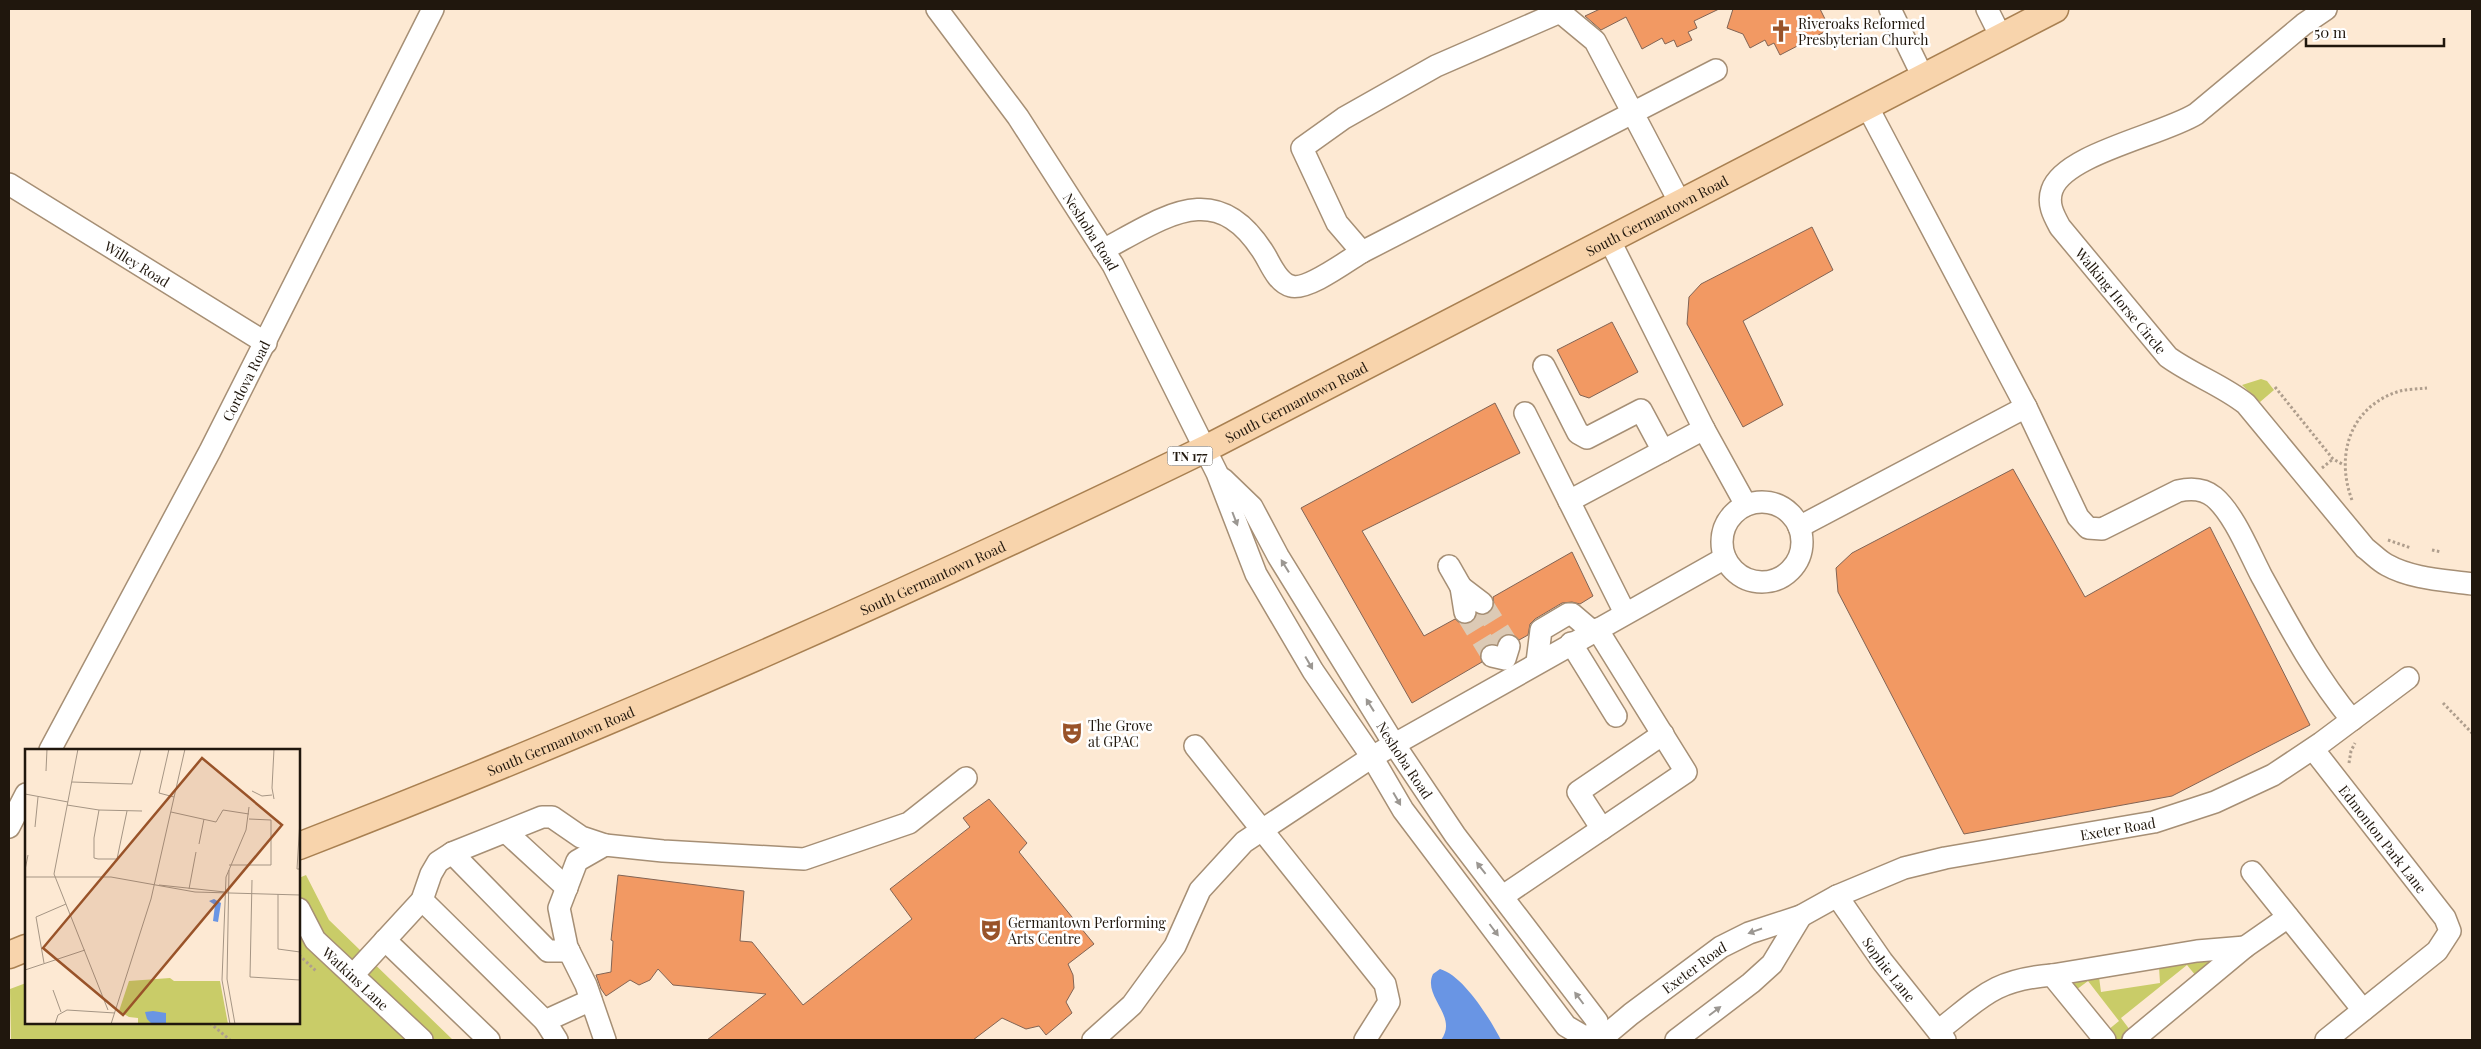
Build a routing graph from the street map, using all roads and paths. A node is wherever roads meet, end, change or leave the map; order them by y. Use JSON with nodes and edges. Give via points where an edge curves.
{"nodes":[{"id":1,"x":433,"y":9,"type":"edge"},
{"id":2,"x":937,"y":9,"type":"edge"},
{"id":3,"x":1890,"y":9,"type":"edge"},
{"id":4,"x":1987,"y":9,"type":"edge"},
{"id":5,"x":2054,"y":9,"type":"edge"},
{"id":6,"x":2326,"y":9,"type":"edge"},
{"id":7,"x":2001,"y":36,"type":"junction"},
{"id":8,"x":1716,"y":70,"type":"dead end"},
{"id":9,"x":1923,"y":78,"type":"junction"},
{"id":10,"x":1867,"y":106,"type":"junction"},
{"id":11,"x":1632,"y":112,"type":"junction"},
{"id":12,"x":9,"y":184,"type":"edge"},
{"id":13,"x":1680,"y":203,"type":"junction"},
{"id":14,"x":1609,"y":239,"type":"junction"},
{"id":15,"x":1103,"y":250,"type":"junction"},
{"id":16,"x":1362,"y":252,"type":"junction"},
{"id":17,"x":266,"y":343,"type":"junction"},
{"id":18,"x":1544,"y":366,"type":"dead end"},
{"id":19,"x":2275,"y":387,"type":"dead end"},
{"id":20,"x":2427,"y":388,"type":"dead end"},
{"id":21,"x":2026,"y":407,"type":"junction"},
{"id":22,"x":1525,"y":413,"type":"dead end"},
{"id":23,"x":1704,"y":429,"type":"junction"},
{"id":24,"x":1205,"y":449,"type":"junction"},
{"id":25,"x":1663,"y":451,"type":"junction"},
{"id":26,"x":2344,"y":465,"type":"junction"},
{"id":27,"x":1217,"y":474,"type":"junction"},
{"id":28,"x":1569,"y":501,"type":"junction"},
{"id":29,"x":1746,"y":505,"type":"junction"},
{"id":30,"x":2356,"y":507,"type":"dead end"},
{"id":31,"x":1799,"y":526,"type":"junction"},
{"id":32,"x":2383,"y":536,"type":"dead end"},
{"id":33,"x":2411,"y":548,"type":"dead end"},
{"id":34,"x":2432,"y":550,"type":"dead end"},
{"id":35,"x":2441,"y":552,"type":"dead end"},
{"id":36,"x":1725,"y":558,"type":"junction"},
{"id":37,"x":1449,"y":566,"type":"dead end"},
{"id":38,"x":2472,"y":584,"type":"edge"},
{"id":39,"x":1474,"y":608,"type":"tunnel mouth"},
{"id":40,"x":1625,"y":613,"type":"junction"},
{"id":41,"x":1594,"y":630,"type":"junction"},
{"id":42,"x":1571,"y":643,"type":"junction"},
{"id":43,"x":1537,"y":662,"type":"junction"},
{"id":44,"x":2408,"y":678,"type":"dead end"},
{"id":45,"x":2443,"y":703,"type":"dead end"},
{"id":46,"x":1616,"y":716,"type":"dead end"},
{"id":47,"x":2352,"y":720,"type":"junction"},
{"id":48,"x":2472,"y":732,"type":"edge"},
{"id":49,"x":1663,"y":734,"type":"junction"},
{"id":50,"x":1394,"y":744,"type":"junction"},
{"id":51,"x":1196,"y":746,"type":"dead end"},
{"id":52,"x":51,"y":749,"type":"edge"},
{"id":53,"x":2313,"y":749,"type":"junction"},
{"id":54,"x":1372,"y":757,"type":"junction"},
{"id":55,"x":966,"y":778,"type":"dead end"},
{"id":56,"x":25,"y":796,"type":"edge"},
{"id":57,"x":9,"y":826,"type":"edge"},
{"id":58,"x":1602,"y":829,"type":"junction"},
{"id":59,"x":1262,"y":830,"type":"junction"},
{"id":60,"x":506,"y":832,"type":"junction"},
{"id":61,"x":606,"y":845,"type":"junction"},
{"id":62,"x":300,"y":846,"type":"edge"},
{"id":63,"x":452,"y":853,"type":"junction"},
{"id":64,"x":2252,"y":872,"type":"dead end"},
{"id":65,"x":567,"y":888,"type":"junction"},
{"id":66,"x":1503,"y":896,"type":"junction"},
{"id":67,"x":1837,"y":896,"type":"junction"},
{"id":68,"x":422,"y":900,"type":"junction"},
{"id":69,"x":300,"y":911,"type":"edge"},
{"id":70,"x":1801,"y":916,"type":"junction"},
{"id":71,"x":2288,"y":917,"type":"junction"},
{"id":72,"x":386,"y":940,"type":"junction"},
{"id":73,"x":2245,"y":947,"type":"junction"},
{"id":74,"x":25,"y":948,"type":"edge"},
{"id":75,"x":569,"y":951,"type":"junction"},
{"id":76,"x":9,"y":955,"type":"edge"},
{"id":77,"x":2052,"y":975,"type":"junction"},
{"id":78,"x":352,"y":976,"type":"junction"},
{"id":79,"x":591,"y":1000,"type":"junction"},
{"id":80,"x":2363,"y":1010,"type":"junction"},
{"id":81,"x":545,"y":1020,"type":"junction"},
{"id":82,"x":211,"y":1024,"type":"edge"},
{"id":83,"x":1942,"y":1036,"type":"edge"},
{"id":84,"x":1103,"y":1037,"type":"edge"},
{"id":85,"x":230,"y":1040,"type":"edge"},
{"id":86,"x":422,"y":1040,"type":"edge"},
{"id":87,"x":489,"y":1040,"type":"edge"},
{"id":88,"x":557,"y":1040,"type":"edge"},
{"id":89,"x":605,"y":1040,"type":"edge"},
{"id":90,"x":1365,"y":1040,"type":"edge"},
{"id":91,"x":1590,"y":1040,"type":"edge"},
{"id":92,"x":1596,"y":1040,"type":"edge"},
{"id":93,"x":1600,"y":1040,"type":"edge"},
{"id":94,"x":1676,"y":1040,"type":"edge"},
{"id":95,"x":2105,"y":1040,"type":"edge"},
{"id":96,"x":2133,"y":1040,"type":"edge"},
{"id":97,"x":2326,"y":1040,"type":"edge"}],
"edges":[{"from":1,"to":17,"type":"street","name":"Cordova Road"},
{"from":2,"to":15,"type":"street","name":"Neshoba Road","via":[[1018,118]]},
{"from":3,"to":9,"type":"street"},
{"from":4,"to":7,"type":"street"},
{"from":5,"to":7,"type":"main road","name":"South Germantown Road","number":"TN 177"},
{"from":6,"to":38,"type":"street","name":"Walking Horse Circle","via":[[2188,119],[2086,159],[2071,168],[2052,190],[2050,204],[2060,227],[2168,357],[2181,367],[2229,390],[2246,404],[2365,548],[2386,565],[2399,570]]},
{"from":7,"to":9,"type":"main road","name":"South Germantown Road","number":"TN 177"},
{"from":8,"to":11,"type":"street"},
{"from":9,"to":10,"type":"main road","name":"South Germantown Road","number":"TN 177"},
{"from":10,"to":13,"type":"main road","name":"South Germantown Road","number":"TN 177"},
{"from":10,"to":21,"type":"street"},
{"from":11,"to":13,"type":"street"},
{"from":11,"to":16,"type":"street"},
{"from":11,"to":16,"type":"street","via":[[1595,42],[1560,12],[1436,66],[1344,118],[1302,148],[1337,223]]},
{"from":12,"to":17,"type":"street","name":"Willey Road"},
{"from":13,"to":14,"type":"main road","name":"South Germantown Road","number":"TN 177"},
{"from":14,"to":23,"type":"street"},
{"from":14,"to":24,"type":"main road","name":"South Germantown Road","number":"TN 177"},
{"from":15,"to":16,"type":"street","via":[[1164,217],[1198,207],[1236,220],[1253,236],[1278,277],[1290,286],[1304,286]]},
{"from":15,"to":24,"type":"street","name":"Neshoba Road"},
{"from":17,"to":52,"type":"street","name":"Cordova Road"},
{"from":18,"to":25,"type":"street","via":[[1578,433],[1587,438],[1641,410]]},
{"from":19,"to":26,"type":"path","via":[[2333,459]]},
{"from":20,"to":26,"type":"path","via":[[2400,391],[2372,406],[2354,427]]},
{"from":21,"to":31,"type":"street"},
{"from":21,"to":47,"type":"street","via":[[2078,517],[2088,528],[2102,530],[2178,490],[2201,489],[2214,497],[2237,529],[2308,661]]},
{"from":22,"to":28,"type":"street"},
{"from":23,"to":25,"type":"street"},
{"from":23,"to":29,"type":"street"},
{"from":24,"to":27,"type":"street","name":"Neshoba Road"},
{"from":24,"to":62,"type":"main road","name":"South Germantown Road","number":"TN 177","via":[[1069,516],[676,692],[472,779]]},
{"from":25,"to":28,"type":"street"},
{"from":26,"to":30,"type":"path","via":[[2346,484]]},
{"from":50,"to":27,"type":"street","name":"Neshoba Road","one_way":true,"via":[[1278,556],[1252,507]]},
{"from":27,"to":54,"type":"street","name":"Neshoba Road","one_way":true,"via":[[1256,574],[1313,670]]},
{"from":28,"to":40,"type":"street"},
{"from":29,"to":31,"type":"street","via":[[1758,501],[1777,505]]},
{"from":29,"to":36,"type":"street","via":[[1735,511],[1722,533]]},
{"from":31,"to":36,"type":"street","via":[[1802,549],[1791,570],[1782,577],[1762,582],[1743,578]]},
{"from":32,"to":33,"type":"path"},
{"from":34,"to":35,"type":"path"},
{"from":36,"to":40,"type":"street"},
{"from":37,"to":39,"type":"street"},
{"from":40,"to":41,"type":"street"},
{"from":41,"to":42,"type":"street"},
{"from":41,"to":43,"type":"street","via":[[1568,614],[1541,630]]},
{"from":41,"to":49,"type":"street"},
{"from":42,"to":43,"type":"street"},
{"from":42,"to":46,"type":"street"},
{"from":43,"to":50,"type":"street","via":[[1505,659]]},
{"from":44,"to":47,"type":"street","name":"Exeter Road"},
{"from":45,"to":48,"type":"path"},
{"from":47,"to":53,"type":"street","name":"Exeter Road"},
{"from":49,"to":58,"type":"street","via":[[1686,772]]},
{"from":49,"to":58,"type":"street","via":[[1578,792]]},
{"from":50,"to":54,"type":"street"},
{"from":66,"to":50,"type":"street","name":"Neshoba Road","one_way":true,"via":[[1455,835]]},
{"from":51,"to":59,"type":"street"},
{"from":53,"to":67,"type":"street","name":"Exeter Road","via":[[2247,788],[2154,822],[1945,858],[1904,868]]},
{"from":53,"to":80,"type":"street","name":"Edmonton Park Lane","via":[[2445,918],[2450,931],[2436,951]]},
{"from":54,"to":59,"type":"street"},
{"from":54,"to":91,"type":"street","name":"Neshoba Road","one_way":true,"via":[[1403,810],[1566,1026]]},
{"from":55,"to":61,"type":"street","via":[[909,823],[804,858]]},
{"from":56,"to":57,"type":"street"},
{"from":58,"to":66,"type":"street"},
{"from":59,"to":84,"type":"street","via":[[1231,854],[1200,890],[1175,946],[1132,1005]]},
{"from":59,"to":90,"type":"street","via":[[1385,984],[1389,1002]]},
{"from":60,"to":61,"type":"street","via":[[552,817],[581,837]]},
{"from":60,"to":63,"type":"street"},
{"from":60,"to":65,"type":"street"},
{"from":61,"to":65,"type":"street","via":[[577,861]]},
{"from":63,"to":68,"type":"street","via":[[438,862]]},
{"from":63,"to":75,"type":"street","via":[[548,951]]},
{"from":64,"to":71,"type":"street"},
{"from":65,"to":75,"type":"street","via":[[559,908]]},
{"from":92,"to":66,"type":"street","name":"Neshoba Road","one_way":true,"via":[[1597,1021]]},
{"from":67,"to":70,"type":"street","name":"Exeter Road"},
{"from":67,"to":83,"type":"street","name":"Sophie Lane","via":[[1882,961]]},
{"from":68,"to":72,"type":"street"},
{"from":68,"to":81,"type":"street"},
{"from":69,"to":78,"type":"street","name":"Watkins Lane","via":[[315,940]]},
{"from":70,"to":93,"type":"street","name":"Exeter Road","one_way":true,"via":[[1749,933],[1721,947]]},
{"from":94,"to":70,"type":"street","name":"Exeter Road","one_way":true,"via":[[1772,964]]},
{"from":71,"to":73,"type":"street"},
{"from":71,"to":80,"type":"street"},
{"from":72,"to":78,"type":"street"},
{"from":72,"to":87,"type":"street"},
{"from":73,"to":77,"type":"street","via":[[2197,951]]},
{"from":73,"to":96,"type":"street"},
{"from":74,"to":76,"type":"main road"},
{"from":75,"to":79,"type":"street"},
{"from":77,"to":83,"type":"street","via":[[2029,977],[1989,990]]},
{"from":77,"to":95,"type":"street"},
{"from":78,"to":86,"type":"street","name":"Watkins Lane"},
{"from":79,"to":81,"type":"street"},
{"from":79,"to":89,"type":"street"},
{"from":80,"to":97,"type":"street"},
{"from":81,"to":88,"type":"street"},
{"from":82,"to":85,"type":"path"}]}
